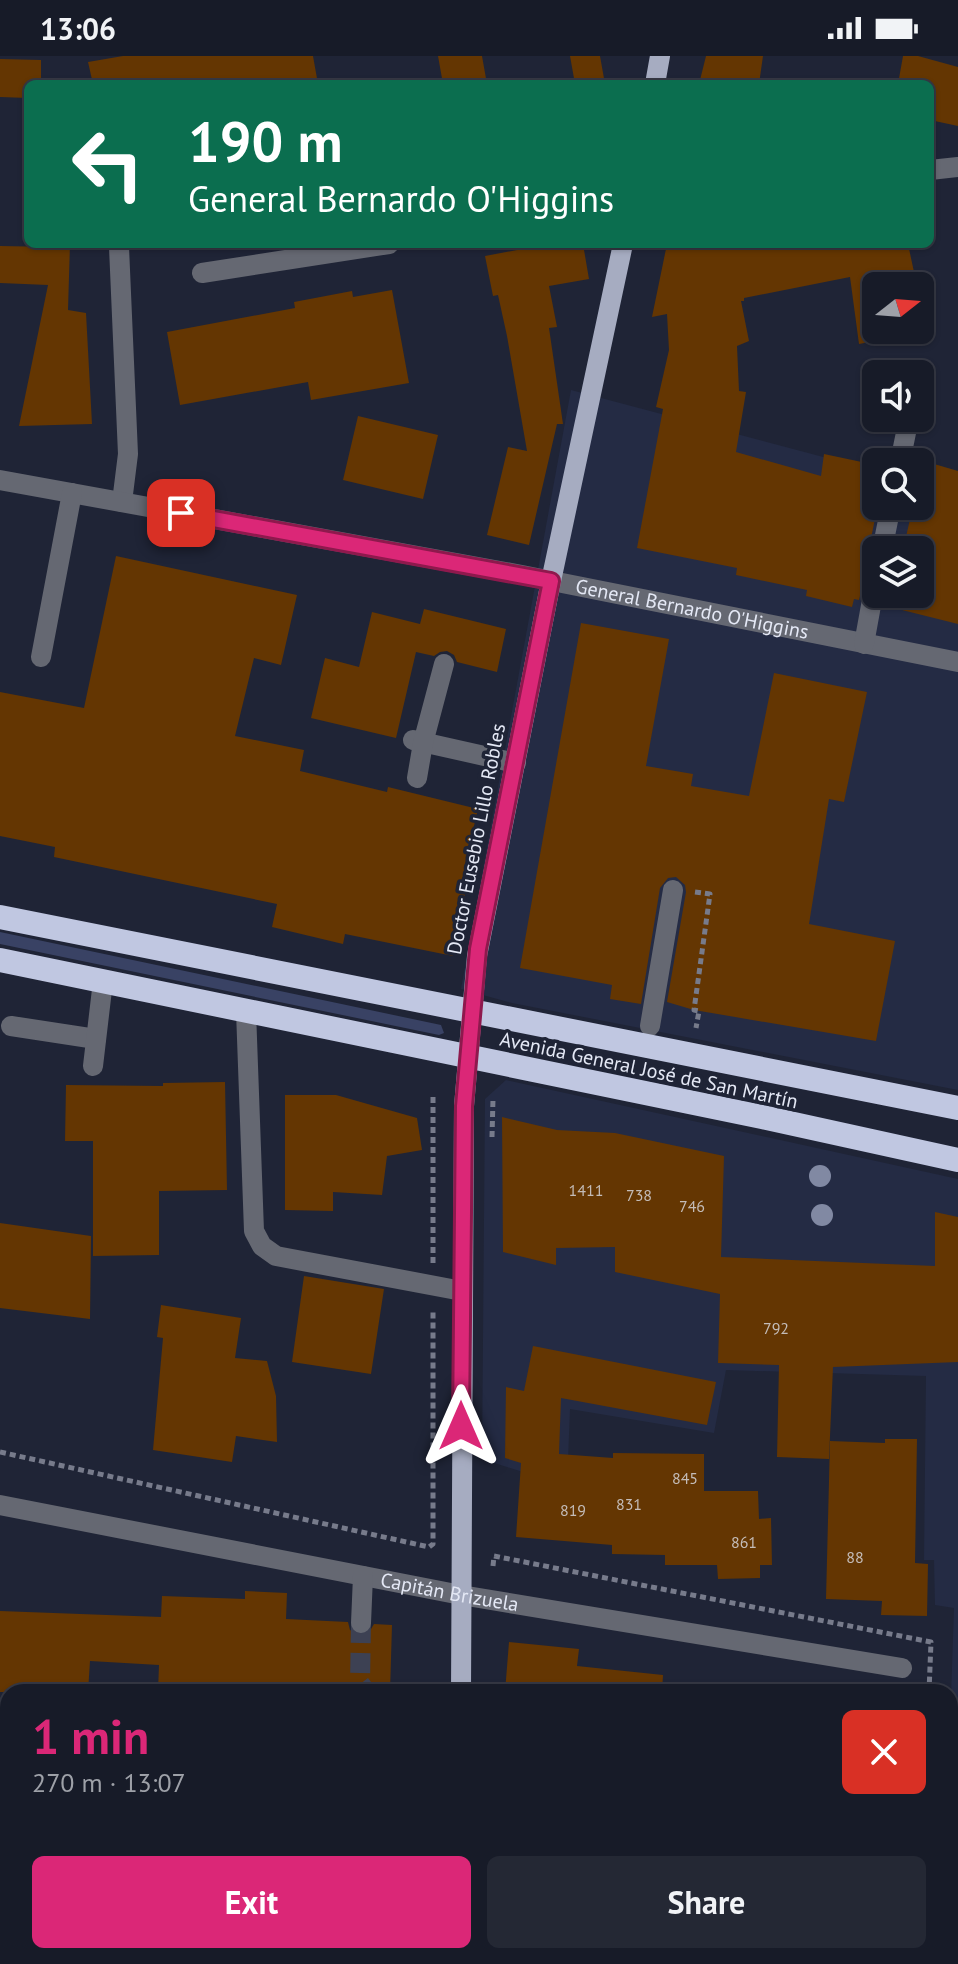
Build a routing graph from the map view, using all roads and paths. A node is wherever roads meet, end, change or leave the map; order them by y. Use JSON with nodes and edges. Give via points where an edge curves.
{"nodes":[{"id":1,"x":660,"y":56,"type":"edge"},
{"id":2,"x":656,"y":80,"type":"edge"},
{"id":3,"x":958,"y":167,"type":"edge"},
{"id":4,"x":934,"y":170,"type":"edge"},
{"id":5,"x":119,"y":248,"type":"edge"},
{"id":6,"x":363,"y":248,"type":"edge"},
{"id":7,"x":622,"y":248,"type":"edge"},
{"id":8,"x":202,"y":273,"type":"dead end"},
{"id":9,"x":0,"y":480,"type":"edge"},
{"id":10,"x":72,"y":493,"type":"junction"},
{"id":11,"x":122,"y":502,"type":"junction"},
{"id":12,"x":551,"y":581,"type":"junction"},
{"id":13,"x":871,"y":608,"type":"edge"},
{"id":14,"x":864,"y":644,"type":"junction"},
{"id":15,"x":41,"y":657,"type":"dead end"},
{"id":16,"x":958,"y":662,"type":"edge"},
{"id":17,"x":444,"y":664,"type":"dead end"},
{"id":18,"x":418,"y":741,"type":"junction"},
{"id":19,"x":516,"y":763,"type":"junction"},
{"id":20,"x":417,"y":778,"type":"dead end"},
{"id":21,"x":673,"y":890,"type":"dead end"},
{"id":22,"x":710,"y":894,"type":"dead end"},
{"id":23,"x":0,"y":917,"type":"edge"},
{"id":24,"x":0,"y":960,"type":"edge"},
{"id":25,"x":103,"y":981,"type":"junction"},
{"id":26,"x":471,"y":1010,"type":"junction"},
{"id":27,"x":246,"y":1011,"type":"junction"},
{"id":28,"x":11,"y":1026,"type":"dead end"},
{"id":29,"x":650,"y":1026,"type":"dead end"},
{"id":30,"x":695,"y":1035,"type":"dead end"},
{"id":31,"x":96,"y":1039,"type":"junction"},
{"id":32,"x":467,"y":1057,"type":"junction"},
{"id":33,"x":93,"y":1066,"type":"dead end"},
{"id":34,"x":433,"y":1097,"type":"dead end"},
{"id":35,"x":958,"y":1108,"type":"edge"},
{"id":36,"x":958,"y":1160,"type":"edge"},
{"id":37,"x":433,"y":1285,"type":"junction"},
{"id":38,"x":462,"y":1291,"type":"junction"},
{"id":39,"x":0,"y":1452,"type":"edge"},
{"id":40,"x":0,"y":1505,"type":"edge"},
{"id":41,"x":493,"y":1566,"type":"dead end"},
{"id":42,"x":363,"y":1576,"type":"junction"},
{"id":43,"x":461,"y":1595,"type":"junction"},
{"id":44,"x":361,"y":1623,"type":"tunnel mouth"},
{"id":45,"x":902,"y":1668,"type":"dead end"},
{"id":46,"x":461,"y":1684,"type":"edge"},
{"id":47,"x":929,"y":1684,"type":"edge"}],
"edges":[{"from":1,"to":2,"type":"main road"},
{"from":3,"to":4,"type":"street"},
{"from":5,"to":11,"type":"street","via":[[128,454]]},
{"from":6,"to":8,"type":"street"},
{"from":7,"to":12,"type":"main road","name":"Doctor Eusebio Lillo Robles"},
{"from":9,"to":10,"type":"street","name":"General Bernardo O'Higgins"},
{"from":10,"to":11,"type":"street","name":"General Bernardo O'Higgins"},
{"from":10,"to":15,"type":"street"},
{"from":11,"to":12,"type":"street","name":"General Bernardo O'Higgins"},
{"from":12,"to":14,"type":"street","name":"General Bernardo O'Higgins"},
{"from":12,"to":19,"type":"main road","name":"Doctor Eusebio Lillo Robles"},
{"from":13,"to":14,"type":"street"},
{"from":14,"to":16,"type":"street","name":"General Bernardo O'Higgins"},
{"from":17,"to":18,"type":"street"},
{"from":18,"to":19,"type":"street"},
{"from":18,"to":20,"type":"street"},
{"from":19,"to":26,"type":"main road","name":"Doctor Eusebio Lillo Robles"},
{"from":21,"to":29,"type":"street"},
{"from":22,"to":30,"type":"path"},
{"from":23,"to":26,"type":"highway","name":"Avenida General José de San Martín"},
{"from":24,"to":25,"type":"highway","name":"Avenida General José de San Martín"},
{"from":25,"to":27,"type":"highway","name":"Avenida General José de San Martín"},
{"from":25,"to":31,"type":"street"},
{"from":26,"to":32,"type":"main road","name":"Doctor Eusebio Lillo Robles"},
{"from":26,"to":35,"type":"highway","name":"Avenida General José de San Martín"},
{"from":27,"to":32,"type":"highway","name":"Avenida General José de San Martín"},
{"from":27,"to":37,"type":"street","via":[[254,1231],[262,1246],[276,1256]]},
{"from":28,"to":31,"type":"street"},
{"from":31,"to":33,"type":"street"},
{"from":32,"to":36,"type":"highway","name":"Avenida General José de San Martín"},
{"from":32,"to":38,"type":"main road","name":"Doctor Eusebio Lillo Robles"},
{"from":34,"to":37,"type":"path"},
{"from":37,"to":38,"type":"street"},
{"from":37,"to":39,"type":"path","via":[[429,1547]]},
{"from":38,"to":43,"type":"main road","name":"Doctor Eusebio Lillo Robles"},
{"from":40,"to":42,"type":"street","name":"Capitán Brizuela"},
{"from":41,"to":47,"type":"path","via":[[494,1556],[931,1642]]},
{"from":42,"to":43,"type":"street","name":"Capitán Brizuela"},
{"from":42,"to":44,"type":"street"},
{"from":43,"to":45,"type":"street","name":"Capitán Brizuela"},
{"from":43,"to":46,"type":"main road","name":"Doctor Eusebio Lillo Robles"}]}
